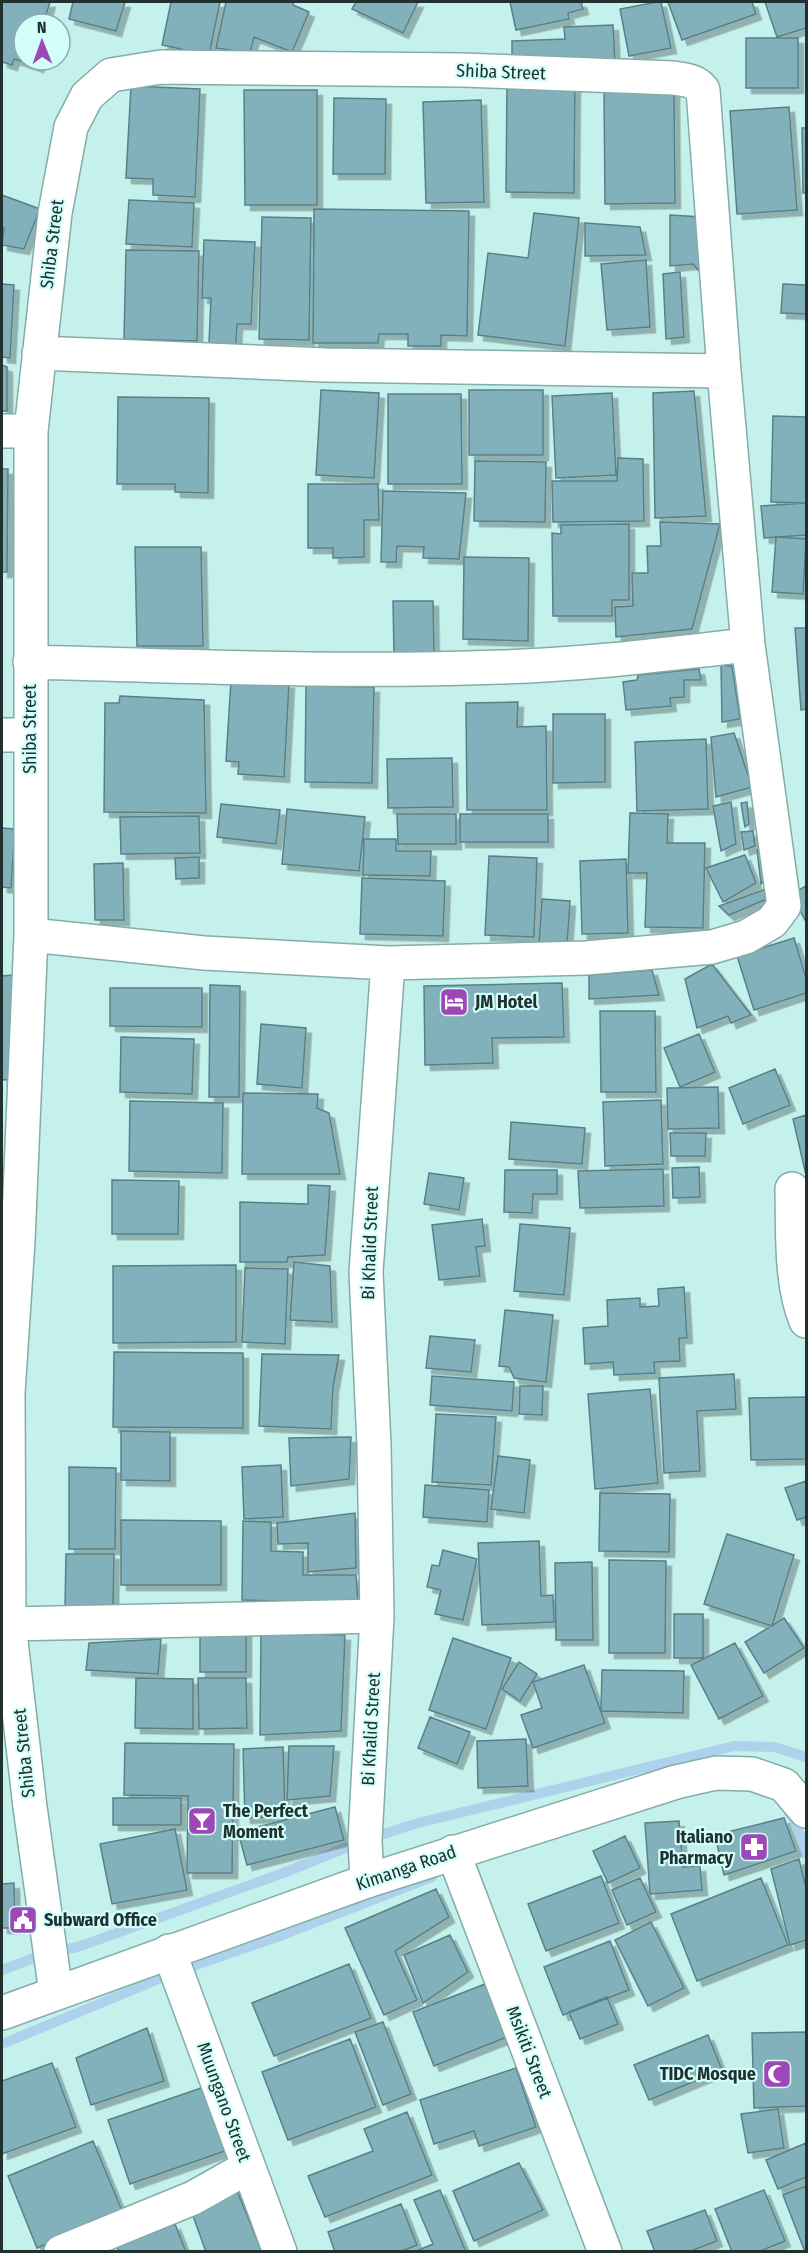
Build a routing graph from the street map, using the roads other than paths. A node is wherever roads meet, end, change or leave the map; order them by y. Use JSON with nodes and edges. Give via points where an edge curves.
{"nodes":[{"id":1,"x":39,"y":353,"type":"junction"},
{"id":2,"x":724,"y":371,"type":"junction"},
{"id":3,"x":16,"y":431,"type":"edge"},
{"id":4,"x":748,"y":645,"type":"junction"},
{"id":5,"x":30,"y":662,"type":"junction"},
{"id":6,"x":16,"y":735,"type":"edge"},
{"id":7,"x":31,"y":935,"type":"junction"},
{"id":8,"x":388,"y":963,"type":"junction"},
{"id":9,"x":792,"y":1189,"type":"dead end"},
{"id":10,"x":807,"y":1321,"type":"edge"},
{"id":11,"x":377,"y":1616,"type":"junction"},
{"id":12,"x":9,"y":1624,"type":"junction"},
{"id":13,"x":807,"y":1811,"type":"edge"},
{"id":14,"x":453,"y":1852,"type":"junction"},
{"id":15,"x":367,"y":1881,"type":"junction"},
{"id":16,"x":169,"y":1951,"type":"junction"},
{"id":17,"x":56,"y":1993,"type":"junction"},
{"id":18,"x":2,"y":2013,"type":"edge"},
{"id":19,"x":248,"y":2167,"type":"junction"},
{"id":20,"x":61,"y":2252,"type":"edge"},
{"id":21,"x":280,"y":2252,"type":"edge"},
{"id":22,"x":606,"y":2252,"type":"edge"}],
"edges":[{"from":1,"to":2,"type":"street","via":[[325,364]]},
{"from":1,"to":2,"type":"street","name":"Shiba Street","via":[[55,213],[71,127],[87,96],[111,75],[161,67],[462,70],[673,78],[698,83],[703,90]]},
{"from":1,"to":3,"type":"street","name":"Shiba Street"},
{"from":2,"to":4,"type":"street"},
{"from":3,"to":5,"type":"street","name":"Shiba Street"},
{"from":4,"to":5,"type":"street","via":[[499,667],[286,669]]},
{"from":4,"to":8,"type":"street","via":[[784,906],[772,922],[746,937],[675,952]]},
{"from":5,"to":6,"type":"street","name":"Shiba Street"},
{"from":6,"to":7,"type":"street","name":"Shiba Street"},
{"from":7,"to":8,"type":"street","via":[[204,953]]},
{"from":7,"to":12,"type":"street","name":"Shiba Street","via":[[8,1393]]},
{"from":8,"to":11,"type":"street","name":"Bi Khalid Street","via":[[366,1272]]},
{"from":9,"to":10,"type":"street","via":[[798,1288]]},
{"from":11,"to":12,"type":"street"},
{"from":11,"to":15,"type":"street","name":"Bi Khalid Street","via":[[365,1840]]},
{"from":12,"to":17,"type":"street","name":"Shiba Street"},
{"from":13,"to":14,"type":"street","name":"Kimanga Road","via":[[784,1785],[752,1774],[716,1773]]},
{"from":14,"to":15,"type":"street","name":"Kimanga Road"},
{"from":14,"to":22,"type":"street","name":"Msikiti Street"},
{"from":15,"to":16,"type":"street","name":"Kimanga Road"},
{"from":16,"to":17,"type":"street","name":"Kimanga Road"},
{"from":16,"to":19,"type":"street","name":"Muungano Street"},
{"from":17,"to":18,"type":"street","name":"Kimanga Road"},
{"from":19,"to":20,"type":"street","via":[[193,2198]]},
{"from":19,"to":21,"type":"street","name":"Muungano Street"}]}
